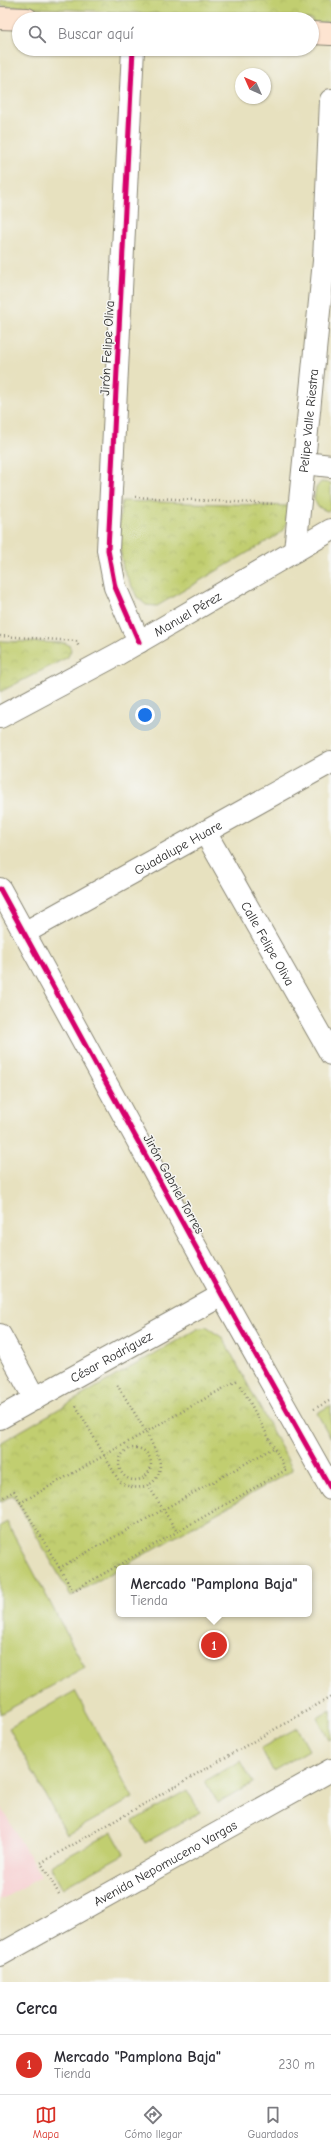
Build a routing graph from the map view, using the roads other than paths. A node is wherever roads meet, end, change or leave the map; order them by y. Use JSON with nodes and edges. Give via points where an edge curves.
{"nodes":[{"id":1,"x":0,"y":18,"type":"edge"},
{"id":2,"x":12,"y":18,"type":"edge"},
{"id":3,"x":319,"y":33,"type":"edge"},
{"id":4,"x":331,"y":34,"type":"edge"},
{"id":5,"x":132,"y":56,"type":"edge"},
{"id":6,"x":331,"y":100,"type":"edge"},
{"id":7,"x":328,"y":261,"type":"edge"},
{"id":8,"x":304,"y":463,"type":"junction"},
{"id":9,"x":331,"y":466,"type":"edge"},
{"id":10,"x":331,"y":530,"type":"edge"},
{"id":11,"x":295,"y":551,"type":"junction"},
{"id":12,"x":139,"y":642,"type":"junction"},
{"id":13,"x":0,"y":717,"type":"edge"},
{"id":14,"x":331,"y":762,"type":"edge"},
{"id":15,"x":205,"y":832,"type":"junction"},
{"id":16,"x":0,"y":888,"type":"edge"},
{"id":17,"x":24,"y":933,"type":"junction"},
{"id":18,"x":331,"y":1054,"type":"edge"},
{"id":19,"x":222,"y":1295,"type":"junction"},
{"id":20,"x":0,"y":1335,"type":"edge"},
{"id":21,"x":35,"y":1399,"type":"junction"},
{"id":22,"x":0,"y":1418,"type":"edge"},
{"id":23,"x":328,"y":1476,"type":"edge"},
{"id":24,"x":331,"y":1770,"type":"edge"},
{"id":25,"x":0,"y":1955,"type":"edge"}],
"edges":[{"from":1,"to":2,"type":"main road"},
{"from":3,"to":4,"type":"main road"},
{"from":5,"to":12,"type":"street","name":"Jirón Felipe Oliva","via":[[108,550],[115,587]]},
{"from":6,"to":7,"type":"street","name":"Pelipe Valle Riestra"},
{"from":7,"to":8,"type":"street","name":"Pelipe Valle Riestra"},
{"from":8,"to":9,"type":"street"},
{"from":8,"to":11,"type":"street","name":"Pelipe Valle Riestra"},
{"from":10,"to":11,"type":"street","name":"Manuel Pérez"},
{"from":11,"to":12,"type":"street","name":"Manuel Pérez"},
{"from":12,"to":13,"type":"street","name":"Manuel Pérez"},
{"from":14,"to":15,"type":"street","name":"Guadalupe Huare"},
{"from":15,"to":17,"type":"street","name":"Guadalupe Huare"},
{"from":15,"to":18,"type":"street","name":"Calle Felipe Oliva"},
{"from":16,"to":17,"type":"street","name":"Jirón Gabriel Torres"},
{"from":17,"to":19,"type":"street","name":"Jirón Gabriel Torres"},
{"from":19,"to":21,"type":"street","name":"César Rodríguez"},
{"from":19,"to":23,"type":"street","name":"Jirón Gabriel Torres","via":[[300,1433]]},
{"from":20,"to":21,"type":"street"},
{"from":21,"to":22,"type":"street","name":"César Rodríguez"},
{"from":24,"to":25,"type":"street","name":"Avenida Nepomuceno Vargas"}]}
